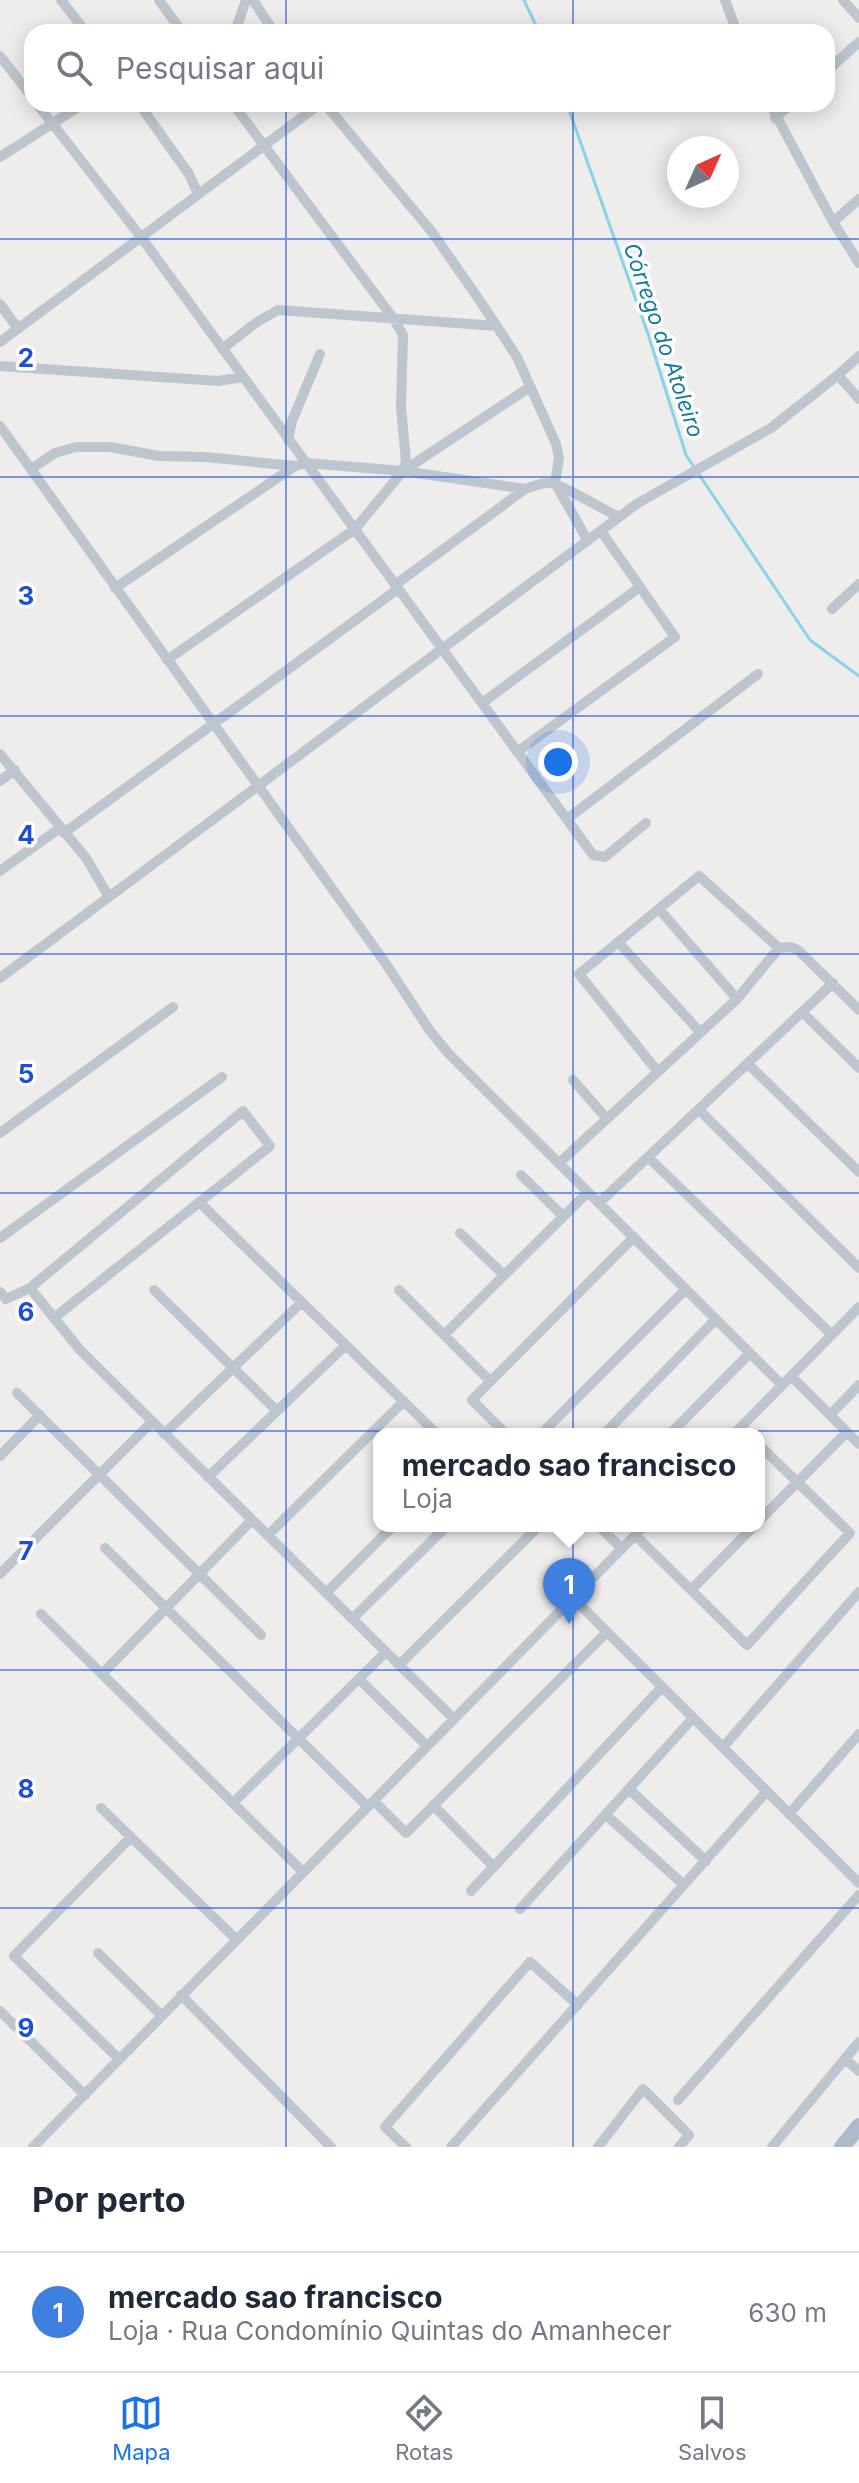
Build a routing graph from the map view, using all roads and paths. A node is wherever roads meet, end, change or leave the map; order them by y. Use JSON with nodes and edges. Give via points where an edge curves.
{"nodes":[{"id":1,"x":61,"y":0,"type":"edge"},
{"id":2,"x":159,"y":0,"type":"edge"},
{"id":3,"x":246,"y":0,"type":"edge"},
{"id":4,"x":253,"y":0,"type":"edge"},
{"id":5,"x":725,"y":0,"type":"edge"},
{"id":6,"x":843,"y":0,"type":"edge"},
{"id":7,"x":859,"y":18,"type":"edge"},
{"id":8,"x":80,"y":24,"type":"edge"},
{"id":9,"x":176,"y":24,"type":"edge"},
{"id":10,"x":238,"y":24,"type":"edge"},
{"id":11,"x":269,"y":24,"type":"edge"},
{"id":12,"x":734,"y":24,"type":"edge"},
{"id":13,"x":859,"y":42,"type":"edge"},
{"id":14,"x":0,"y":56,"type":"edge"},
{"id":15,"x":835,"y":64,"type":"edge"},
{"id":16,"x":24,"y":87,"type":"edge"},
{"id":17,"x":43,"y":112,"type":"edge"},
{"id":18,"x":72,"y":112,"type":"edge"},
{"id":19,"x":145,"y":112,"type":"edge"},
{"id":20,"x":239,"y":112,"type":"edge"},
{"id":21,"x":311,"y":112,"type":"edge"},
{"id":22,"x":329,"y":112,"type":"edge"},
{"id":23,"x":773,"y":112,"type":"edge"},
{"id":24,"x":782,"y":112,"type":"edge"},
{"id":25,"x":775,"y":118,"type":"junction"},
{"id":26,"x":53,"y":125,"type":"junction"},
{"id":27,"x":264,"y":146,"type":"junction"},
{"id":28,"x":0,"y":157,"type":"edge"},
{"id":29,"x":198,"y":194,"type":"junction"},
{"id":30,"x":859,"y":199,"type":"edge"},
{"id":31,"x":833,"y":222,"type":"junction"},
{"id":32,"x":141,"y":237,"type":"junction"},
{"id":33,"x":859,"y":263,"type":"edge"},
{"id":34,"x":480,"y":301,"type":"junction"},
{"id":35,"x":0,"y":304,"type":"edge"},
{"id":36,"x":393,"y":318,"type":"junction"},
{"id":37,"x":473,"y":324,"type":"junction"},
{"id":38,"x":497,"y":326,"type":"junction"},
{"id":39,"x":18,"y":329,"type":"junction"},
{"id":40,"x":0,"y":342,"type":"edge"},
{"id":41,"x":222,"y":349,"type":"junction"},
{"id":42,"x":320,"y":354,"type":"dead end"},
{"id":43,"x":859,"y":356,"type":"edge"},
{"id":44,"x":0,"y":366,"type":"edge"},
{"id":45,"x":838,"y":375,"type":"junction"},
{"id":46,"x":243,"y":377,"type":"junction"},
{"id":47,"x":530,"y":387,"type":"junction"},
{"id":48,"x":859,"y":399,"type":"edge"},
{"id":49,"x":0,"y":426,"type":"edge"},
{"id":50,"x":288,"y":440,"type":"junction"},
{"id":51,"x":300,"y":465,"type":"junction"},
{"id":52,"x":31,"y":469,"type":"junction"},
{"id":53,"x":403,"y":471,"type":"junction"},
{"id":54,"x":555,"y":483,"type":"junction"},
{"id":55,"x":525,"y":489,"type":"junction"},
{"id":56,"x":619,"y":517,"type":"junction"},
{"id":57,"x":355,"y":529,"type":"junction"},
{"id":58,"x":601,"y":531,"type":"junction"},
{"id":59,"x":588,"y":541,"type":"junction"},
{"id":60,"x":859,"y":584,"type":"edge"},
{"id":61,"x":396,"y":587,"type":"junction"},
{"id":62,"x":640,"y":587,"type":"junction"},
{"id":63,"x":115,"y":588,"type":"junction"},
{"id":64,"x":832,"y":609,"type":"dead end"},
{"id":65,"x":442,"y":649,"type":"junction"},
{"id":66,"x":167,"y":660,"type":"junction"},
{"id":67,"x":758,"y":674,"type":"dead end"},
{"id":68,"x":482,"y":703,"type":"junction"},
{"id":69,"x":213,"y":724,"type":"junction"},
{"id":70,"x":517,"y":752,"type":"junction"},
{"id":71,"x":0,"y":754,"type":"edge"},
{"id":72,"x":15,"y":770,"type":"junction"},
{"id":73,"x":0,"y":781,"type":"edge"},
{"id":74,"x":257,"y":786,"type":"junction"},
{"id":75,"x":567,"y":819,"type":"junction"},
{"id":76,"x":646,"y":823,"type":"dead end"},
{"id":77,"x":62,"y":830,"type":"junction"},
{"id":78,"x":0,"y":871,"type":"edge"},
{"id":79,"x":109,"y":897,"type":"junction"},
{"id":80,"x":659,"y":909,"type":"junction"},
{"id":81,"x":618,"y":942,"type":"junction"},
{"id":82,"x":779,"y":948,"type":"junction"},
{"id":83,"x":0,"y":978,"type":"edge"},
{"id":84,"x":833,"y":983,"type":"junction"},
{"id":85,"x":737,"y":999,"type":"junction"},
{"id":86,"x":173,"y":1007,"type":"dead end"},
{"id":87,"x":859,"y":1010,"type":"edge"},
{"id":88,"x":803,"y":1013,"type":"junction"},
{"id":89,"x":700,"y":1032,"type":"junction"},
{"id":90,"x":748,"y":1064,"type":"junction"},
{"id":91,"x":859,"y":1068,"type":"edge"},
{"id":92,"x":658,"y":1072,"type":"junction"},
{"id":93,"x":222,"y":1077,"type":"dead end"},
{"id":94,"x":573,"y":1080,"type":"dead end"},
{"id":95,"x":699,"y":1110,"type":"junction"},
{"id":96,"x":607,"y":1119,"type":"junction"},
{"id":97,"x":0,"y":1133,"type":"edge"},
{"id":98,"x":648,"y":1157,"type":"junction"},
{"id":99,"x":559,"y":1163,"type":"junction"},
{"id":100,"x":859,"y":1172,"type":"edge"},
{"id":101,"x":521,"y":1175,"type":"dead end"},
{"id":102,"x":588,"y":1192,"type":"junction"},
{"id":103,"x":199,"y":1202,"type":"junction"},
{"id":104,"x":599,"y":1203,"type":"junction"},
{"id":105,"x":563,"y":1216,"type":"junction"},
{"id":106,"x":460,"y":1233,"type":"dead end"},
{"id":107,"x":634,"y":1237,"type":"junction"},
{"id":108,"x":0,"y":1238,"type":"edge"},
{"id":109,"x":859,"y":1268,"type":"edge"},
{"id":110,"x":504,"y":1275,"type":"junction"},
{"id":111,"x":30,"y":1288,"type":"junction"},
{"id":112,"x":686,"y":1289,"type":"junction"},
{"id":113,"x":154,"y":1290,"type":"dead end"},
{"id":114,"x":399,"y":1290,"type":"dead end"},
{"id":115,"x":3,"y":1296,"type":"edge"},
{"id":116,"x":302,"y":1302,"type":"junction"},
{"id":117,"x":859,"y":1307,"type":"edge"},
{"id":118,"x":54,"y":1318,"type":"junction"},
{"id":119,"x":716,"y":1319,"type":"junction"},
{"id":120,"x":444,"y":1335,"type":"junction"},
{"id":121,"x":832,"y":1335,"type":"junction"},
{"id":122,"x":346,"y":1345,"type":"junction"},
{"id":123,"x":750,"y":1353,"type":"junction"},
{"id":124,"x":233,"y":1368,"type":"junction"},
{"id":125,"x":791,"y":1376,"type":"junction"},
{"id":126,"x":490,"y":1381,"type":"junction"},
{"id":127,"x":782,"y":1385,"type":"junction"},
{"id":128,"x":859,"y":1385,"type":"edge"},
{"id":129,"x":17,"y":1393,"type":"dead end"},
{"id":130,"x":404,"y":1401,"type":"junction"},
{"id":131,"x":277,"y":1411,"type":"junction"},
{"id":132,"x":40,"y":1415,"type":"junction"},
{"id":133,"x":830,"y":1415,"type":"junction"},
{"id":134,"x":152,"y":1422,"type":"junction"},
{"id":135,"x":498,"y":1425,"type":"junction"},
{"id":136,"x":377,"y":1428,"type":"edge"},
{"id":137,"x":431,"y":1428,"type":"edge"},
{"id":138,"x":495,"y":1428,"type":"edge"},
{"id":139,"x":501,"y":1428,"type":"edge"},
{"id":140,"x":547,"y":1428,"type":"edge"},
{"id":141,"x":610,"y":1428,"type":"edge"},
{"id":142,"x":676,"y":1428,"type":"edge"},
{"id":143,"x":744,"y":1428,"type":"edge"},
{"id":144,"x":373,"y":1432,"type":"edge"},
{"id":145,"x":847,"y":1432,"type":"junction"},
{"id":146,"x":164,"y":1434,"type":"junction"},
{"id":147,"x":859,"y":1444,"type":"edge"},
{"id":148,"x":765,"y":1451,"type":"edge"},
{"id":149,"x":0,"y":1456,"type":"edge"},
{"id":150,"x":99,"y":1473,"type":"junction"},
{"id":151,"x":208,"y":1477,"type":"junction"},
{"id":152,"x":798,"y":1482,"type":"junction"},
{"id":153,"x":765,"y":1515,"type":"edge"},
{"id":154,"x":252,"y":1520,"type":"junction"},
{"id":155,"x":387,"y":1532,"type":"edge"},
{"id":156,"x":441,"y":1532,"type":"edge"},
{"id":157,"x":533,"y":1532,"type":"edge"},
{"id":158,"x":605,"y":1532,"type":"edge"},
{"id":159,"x":638,"y":1532,"type":"edge"},
{"id":160,"x":748,"y":1532,"type":"edge"},
{"id":161,"x":268,"y":1535,"type":"junction"},
{"id":162,"x":635,"y":1535,"type":"junction"},
{"id":163,"x":105,"y":1548,"type":"dead end"},
{"id":164,"x":622,"y":1549,"type":"junction"},
{"id":165,"x":200,"y":1573,"type":"junction"},
{"id":166,"x":0,"y":1574,"type":"edge"},
{"id":167,"x":691,"y":1590,"type":"junction"},
{"id":168,"x":859,"y":1592,"type":"edge"},
{"id":169,"x":326,"y":1593,"type":"junction"},
{"id":170,"x":573,"y":1598,"type":"junction"},
{"id":171,"x":166,"y":1608,"type":"junction"},
{"id":172,"x":41,"y":1614,"type":"dead end"},
{"id":173,"x":352,"y":1619,"type":"junction"},
{"id":174,"x":607,"y":1632,"type":"junction"},
{"id":175,"x":261,"y":1635,"type":"dead end"},
{"id":176,"x":386,"y":1652,"type":"junction"},
{"id":177,"x":399,"y":1665,"type":"junction"},
{"id":178,"x":102,"y":1674,"type":"junction"},
{"id":179,"x":359,"y":1679,"type":"junction"},
{"id":180,"x":662,"y":1687,"type":"junction"},
{"id":181,"x":693,"y":1718,"type":"junction"},
{"id":182,"x":454,"y":1719,"type":"junction"},
{"id":183,"x":859,"y":1734,"type":"edge"},
{"id":184,"x":299,"y":1739,"type":"junction"},
{"id":185,"x":427,"y":1746,"type":"junction"},
{"id":186,"x":723,"y":1747,"type":"junction"},
{"id":187,"x":629,"y":1789,"type":"junction"},
{"id":188,"x":767,"y":1791,"type":"junction"},
{"id":189,"x":233,"y":1803,"type":"junction"},
{"id":190,"x":371,"y":1804,"type":"junction"},
{"id":191,"x":433,"y":1805,"type":"junction"},
{"id":192,"x":101,"y":1808,"type":"dead end"},
{"id":193,"x":789,"y":1814,"type":"junction"},
{"id":194,"x":606,"y":1815,"type":"junction"},
{"id":195,"x":131,"y":1837,"type":"junction"},
{"id":196,"x":706,"y":1861,"type":"junction"},
{"id":197,"x":493,"y":1866,"type":"junction"},
{"id":198,"x":303,"y":1872,"type":"junction"},
{"id":199,"x":858,"y":1879,"type":"edge"},
{"id":200,"x":684,"y":1885,"type":"junction"},
{"id":201,"x":471,"y":1891,"type":"dead end"},
{"id":202,"x":859,"y":1895,"type":"edge"},
{"id":203,"x":520,"y":1909,"type":"dead end"},
{"id":204,"x":237,"y":1940,"type":"junction"},
{"id":205,"x":98,"y":1953,"type":"dead end"},
{"id":206,"x":181,"y":1995,"type":"junction"},
{"id":207,"x":578,"y":2005,"type":"junction"},
{"id":208,"x":0,"y":2011,"type":"edge"},
{"id":209,"x":162,"y":2016,"type":"junction"},
{"id":210,"x":859,"y":2042,"type":"edge"},
{"id":211,"x":119,"y":2059,"type":"junction"},
{"id":212,"x":845,"y":2059,"type":"junction"},
{"id":213,"x":859,"y":2071,"type":"edge"},
{"id":214,"x":85,"y":2095,"type":"junction"},
{"id":215,"x":678,"y":2100,"type":"dead end"},
{"id":216,"x":859,"y":2126,"type":"edge"},
{"id":217,"x":33,"y":2147,"type":"edge"},
{"id":218,"x":331,"y":2147,"type":"edge"},
{"id":219,"x":406,"y":2147,"type":"edge"},
{"id":220,"x":451,"y":2147,"type":"edge"},
{"id":221,"x":598,"y":2147,"type":"edge"},
{"id":222,"x":679,"y":2147,"type":"edge"},
{"id":223,"x":772,"y":2147,"type":"edge"},
{"id":224,"x":842,"y":2147,"type":"edge"}],
"edges":[{"from":1,"to":8,"type":"street"},
{"from":2,"to":9,"type":"street"},
{"from":3,"to":10,"type":"street"},
{"from":4,"to":11,"type":"street"},
{"from":5,"to":12,"type":"street"},
{"from":6,"to":7,"type":"street"},
{"from":13,"to":15,"type":"street"},
{"from":14,"to":16,"type":"street"},
{"from":17,"to":26,"type":"street"},
{"from":18,"to":26,"type":"street"},
{"from":19,"to":29,"type":"street"},
{"from":20,"to":27,"type":"street"},
{"from":21,"to":27,"type":"street"},
{"from":22,"to":34,"type":"street","via":[[432,232]]},
{"from":23,"to":25,"type":"street"},
{"from":24,"to":25,"type":"street"},
{"from":25,"to":31,"type":"street"},
{"from":26,"to":28,"type":"street"},
{"from":26,"to":32,"type":"street"},
{"from":27,"to":29,"type":"street"},
{"from":27,"to":36,"type":"street"},
{"from":29,"to":32,"type":"street"},
{"from":30,"to":31,"type":"street"},
{"from":31,"to":33,"type":"street"},
{"from":32,"to":39,"type":"street"},
{"from":32,"to":41,"type":"street"},
{"from":34,"to":37,"type":"street"},
{"from":34,"to":38,"type":"street"},
{"from":35,"to":39,"type":"street"},
{"from":36,"to":37,"type":"street"},
{"from":36,"to":41,"type":"street","via":[[278,310]]},
{"from":36,"to":53,"type":"street","via":[[403,335]]},
{"from":37,"to":38,"type":"street"},
{"from":38,"to":47,"type":"street"},
{"from":39,"to":40,"type":"street"},
{"from":41,"to":46,"type":"street"},
{"from":42,"to":50,"type":"street"},
{"from":43,"to":45,"type":"street"},
{"from":44,"to":46,"type":"street","via":[[218,381]]},
{"from":45,"to":48,"type":"street"},
{"from":45,"to":56,"type":"street","via":[[771,428]]},
{"from":46,"to":50,"type":"street"},
{"from":47,"to":53,"type":"street"},
{"from":47,"to":54,"type":"street","via":[[556,444]]},
{"from":49,"to":52,"type":"street"},
{"from":50,"to":51,"type":"street"},
{"from":51,"to":52,"type":"street","via":[[76,447]]},
{"from":51,"to":53,"type":"street"},
{"from":51,"to":57,"type":"street"},
{"from":51,"to":63,"type":"street"},
{"from":52,"to":63,"type":"street"},
{"from":53,"to":55,"type":"street"},
{"from":53,"to":57,"type":"street"},
{"from":54,"to":55,"type":"street"},
{"from":54,"to":56,"type":"street"},
{"from":54,"to":59,"type":"street"},
{"from":55,"to":61,"type":"street"},
{"from":56,"to":58,"type":"street"},
{"from":57,"to":61,"type":"street"},
{"from":57,"to":66,"type":"street"},
{"from":58,"to":59,"type":"street"},
{"from":58,"to":62,"type":"street"},
{"from":59,"to":65,"type":"street"},
{"from":60,"to":64,"type":"street"},
{"from":61,"to":65,"type":"street"},
{"from":61,"to":69,"type":"street"},
{"from":62,"to":68,"type":"street"},
{"from":62,"to":70,"type":"street","via":[[675,637]]},
{"from":63,"to":66,"type":"street"},
{"from":65,"to":68,"type":"street"},
{"from":65,"to":74,"type":"street"},
{"from":66,"to":69,"type":"street"},
{"from":67,"to":75,"type":"street"},
{"from":68,"to":70,"type":"street"},
{"from":69,"to":74,"type":"street"},
{"from":69,"to":77,"type":"street"},
{"from":70,"to":75,"type":"street"},
{"from":71,"to":72,"type":"street"},
{"from":72,"to":73,"type":"street"},
{"from":72,"to":77,"type":"street"},
{"from":74,"to":79,"type":"street"},
{"from":74,"to":99,"type":"street","via":[[430,1031]]},
{"from":75,"to":76,"type":"street","via":[[598,857],[613,853]]},
{"from":77,"to":78,"type":"street"},
{"from":77,"to":79,"type":"street"},
{"from":79,"to":83,"type":"street"},
{"from":80,"to":81,"type":"street"},
{"from":80,"to":82,"type":"street","via":[[699,876]]},
{"from":80,"to":85,"type":"street"},
{"from":81,"to":89,"type":"street"},
{"from":81,"to":92,"type":"street","via":[[579,974]]},
{"from":82,"to":84,"type":"street","via":[[798,950]]},
{"from":82,"to":85,"type":"street"},
{"from":84,"to":87,"type":"street"},
{"from":84,"to":88,"type":"street"},
{"from":85,"to":89,"type":"street"},
{"from":86,"to":97,"type":"street"},
{"from":88,"to":90,"type":"street"},
{"from":88,"to":91,"type":"street"},
{"from":89,"to":92,"type":"street"},
{"from":90,"to":95,"type":"street"},
{"from":90,"to":100,"type":"street"},
{"from":92,"to":96,"type":"street"},
{"from":93,"to":108,"type":"street"},
{"from":94,"to":96,"type":"street"},
{"from":95,"to":98,"type":"street"},
{"from":95,"to":109,"type":"street"},
{"from":96,"to":99,"type":"street"},
{"from":98,"to":104,"type":"street"},
{"from":98,"to":121,"type":"street"},
{"from":99,"to":102,"type":"street"},
{"from":101,"to":105,"type":"street"},
{"from":102,"to":104,"type":"street"},
{"from":102,"to":105,"type":"street"},
{"from":103,"to":111,"type":"street","via":[[270,1146],[243,1111]]},
{"from":103,"to":116,"type":"street"},
{"from":103,"to":118,"type":"street"},
{"from":104,"to":107,"type":"street"},
{"from":105,"to":110,"type":"street"},
{"from":106,"to":110,"type":"street"},
{"from":107,"to":112,"type":"street"},
{"from":107,"to":126,"type":"street"},
{"from":110,"to":120,"type":"street"},
{"from":111,"to":115,"type":"street"},
{"from":111,"to":118,"type":"street"},
{"from":112,"to":119,"type":"street"},
{"from":112,"to":140,"type":"street"},
{"from":113,"to":124,"type":"street"},
{"from":114,"to":120,"type":"street"},
{"from":116,"to":122,"type":"street"},
{"from":116,"to":124,"type":"street"},
{"from":117,"to":121,"type":"street"},
{"from":118,"to":134,"type":"street"},
{"from":119,"to":123,"type":"street"},
{"from":119,"to":141,"type":"street"},
{"from":120,"to":126,"type":"street"},
{"from":121,"to":125,"type":"street"},
{"from":122,"to":130,"type":"street"},
{"from":122,"to":131,"type":"street"},
{"from":123,"to":127,"type":"street"},
{"from":123,"to":142,"type":"street"},
{"from":124,"to":131,"type":"street"},
{"from":124,"to":146,"type":"street"},
{"from":125,"to":127,"type":"street"},
{"from":125,"to":133,"type":"street"},
{"from":126,"to":135,"type":"street","via":[[472,1400]]},
{"from":127,"to":143,"type":"street"},
{"from":128,"to":133,"type":"street"},
{"from":129,"to":132,"type":"street"},
{"from":130,"to":136,"type":"street"},
{"from":130,"to":137,"type":"street"},
{"from":131,"to":151,"type":"street"},
{"from":132,"to":149,"type":"street"},
{"from":132,"to":150,"type":"street"},
{"from":133,"to":145,"type":"street"},
{"from":134,"to":146,"type":"street"},
{"from":134,"to":150,"type":"street"},
{"from":135,"to":138,"type":"street"},
{"from":135,"to":139,"type":"street"},
{"from":144,"to":161,"type":"street"},
{"from":145,"to":147,"type":"street"},
{"from":145,"to":152,"type":"street"},
{"from":146,"to":151,"type":"street"},
{"from":148,"to":152,"type":"street"},
{"from":150,"to":165,"type":"street"},
{"from":150,"to":166,"type":"street"},
{"from":151,"to":154,"type":"street"},
{"from":152,"to":153,"type":"street"},
{"from":152,"to":167,"type":"street","via":[[850,1533],[747,1645]]},
{"from":154,"to":161,"type":"street"},
{"from":154,"to":165,"type":"street"},
{"from":155,"to":169,"type":"street"},
{"from":156,"to":173,"type":"street"},
{"from":157,"to":177,"type":"street"},
{"from":158,"to":164,"type":"street"},
{"from":159,"to":162,"type":"street"},
{"from":160,"to":167,"type":"street"},
{"from":161,"to":169,"type":"street"},
{"from":162,"to":164,"type":"street"},
{"from":162,"to":167,"type":"street"},
{"from":163,"to":171,"type":"street"},
{"from":164,"to":170,"type":"street"},
{"from":165,"to":171,"type":"street"},
{"from":165,"to":175,"type":"street"},
{"from":168,"to":186,"type":"street"},
{"from":169,"to":173,"type":"street"},
{"from":170,"to":174,"type":"street"},
{"from":170,"to":182,"type":"street"},
{"from":171,"to":178,"type":"street"},
{"from":171,"to":184,"type":"street"},
{"from":172,"to":178,"type":"street"},
{"from":173,"to":176,"type":"street"},
{"from":174,"to":180,"type":"street"},
{"from":174,"to":191,"type":"street"},
{"from":176,"to":177,"type":"street"},
{"from":176,"to":179,"type":"street"},
{"from":177,"to":182,"type":"street"},
{"from":178,"to":189,"type":"street"},
{"from":179,"to":184,"type":"street"},
{"from":179,"to":185,"type":"street"},
{"from":180,"to":181,"type":"street"},
{"from":180,"to":197,"type":"street"},
{"from":181,"to":186,"type":"street"},
{"from":181,"to":187,"type":"street"},
{"from":182,"to":185,"type":"street"},
{"from":183,"to":193,"type":"street"},
{"from":184,"to":189,"type":"street"},
{"from":184,"to":190,"type":"street"},
{"from":185,"to":190,"type":"street"},
{"from":186,"to":188,"type":"street"},
{"from":187,"to":194,"type":"street"},
{"from":187,"to":196,"type":"street"},
{"from":188,"to":193,"type":"street"},
{"from":188,"to":196,"type":"street"},
{"from":189,"to":198,"type":"street"},
{"from":190,"to":191,"type":"street","via":[[406,1833]]},
{"from":190,"to":198,"type":"street"},
{"from":191,"to":197,"type":"street"},
{"from":192,"to":195,"type":"street"},
{"from":193,"to":199,"type":"street"},
{"from":194,"to":200,"type":"street"},
{"from":194,"to":203,"type":"street"},
{"from":195,"to":204,"type":"street"},
{"from":195,"to":211,"type":"street","via":[[14,1956]]},
{"from":196,"to":200,"type":"street"},
{"from":197,"to":201,"type":"street"},
{"from":198,"to":204,"type":"street"},
{"from":200,"to":207,"type":"street"},
{"from":202,"to":215,"type":"street"},
{"from":204,"to":206,"type":"street"},
{"from":205,"to":209,"type":"street"},
{"from":206,"to":209,"type":"street"},
{"from":206,"to":218,"type":"street"},
{"from":207,"to":219,"type":"street","via":[[530,1962],[385,2127]]},
{"from":207,"to":220,"type":"street"},
{"from":208,"to":214,"type":"street"},
{"from":209,"to":211,"type":"street"},
{"from":210,"to":212,"type":"street"},
{"from":211,"to":214,"type":"street"},
{"from":212,"to":213,"type":"street"},
{"from":212,"to":223,"type":"street"},
{"from":214,"to":217,"type":"street"},
{"from":216,"to":224,"type":"main road"},
{"from":221,"to":222,"type":"street","via":[[643,2089],[689,2135]]}]}
